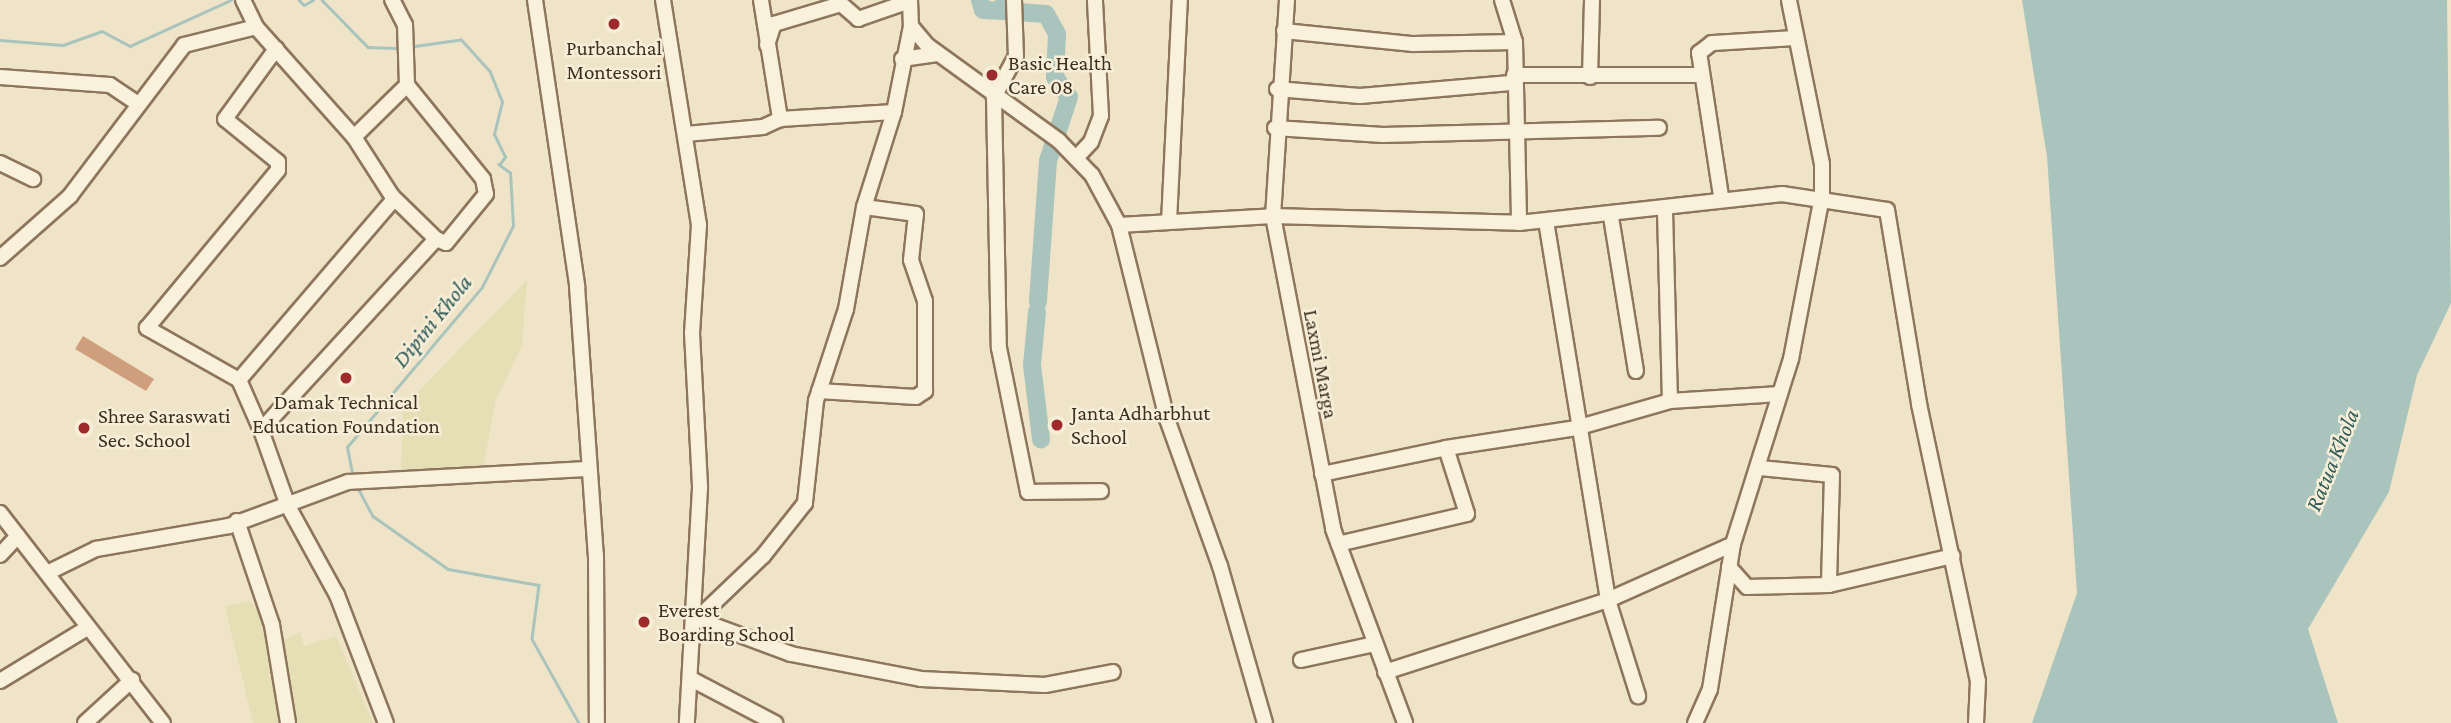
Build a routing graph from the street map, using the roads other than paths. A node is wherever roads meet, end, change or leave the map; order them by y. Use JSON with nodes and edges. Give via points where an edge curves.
{"nodes":[{"id":1,"x":243,"y":0,"type":"edge"},
{"id":2,"x":392,"y":0,"type":"edge"},
{"id":3,"x":535,"y":0,"type":"edge"},
{"id":4,"x":663,"y":0,"type":"edge"},
{"id":5,"x":761,"y":0,"type":"edge"},
{"id":6,"x":1095,"y":0,"type":"edge"},
{"id":7,"x":1180,"y":0,"type":"edge"},
{"id":8,"x":1286,"y":0,"type":"edge"},
{"id":9,"x":1502,"y":0,"type":"edge"},
{"id":10,"x":1592,"y":0,"type":"edge"},
{"id":11,"x":1788,"y":0,"type":"edge"},
{"id":12,"x":910,"y":1,"type":"edge"},
{"id":13,"x":1015,"y":6,"type":"edge"},
{"id":14,"x":911,"y":26,"type":"junction"},
{"id":15,"x":256,"y":27,"type":"junction"},
{"id":16,"x":1284,"y":31,"type":"junction"},
{"id":17,"x":1796,"y":38,"type":"junction"},
{"id":18,"x":1515,"y":42,"type":"junction"},
{"id":19,"x":767,"y":44,"type":"junction"},
{"id":20,"x":276,"y":49,"type":"junction"},
{"id":21,"x":936,"y":54,"type":"junction"},
{"id":22,"x":902,"y":59,"type":"junction"},
{"id":23,"x":1698,"y":75,"type":"junction"},
{"id":24,"x":0,"y":77,"type":"edge"},
{"id":25,"x":1590,"y":77,"type":"junction"},
{"id":26,"x":1513,"y":79,"type":"junction"},
{"id":27,"x":407,"y":85,"type":"junction"},
{"id":28,"x":1278,"y":89,"type":"junction"},
{"id":29,"x":994,"y":97,"type":"junction"},
{"id":30,"x":135,"y":102,"type":"junction"},
{"id":31,"x":894,"y":113,"type":"junction"},
{"id":32,"x":780,"y":119,"type":"junction"},
{"id":33,"x":1275,"y":128,"type":"junction"},
{"id":34,"x":1659,"y":128,"type":"dead end"},
{"id":35,"x":1516,"y":132,"type":"junction"},
{"id":36,"x":686,"y":134,"type":"junction"},
{"id":37,"x":354,"y":137,"type":"junction"},
{"id":38,"x":1076,"y":158,"type":"junction"},
{"id":39,"x":0,"y":163,"type":"edge"},
{"id":40,"x":33,"y":179,"type":"dead end"},
{"id":41,"x":1721,"y":196,"type":"junction"},
{"id":42,"x":1822,"y":197,"type":"junction"},
{"id":43,"x":394,"y":198,"type":"junction"},
{"id":44,"x":864,"y":207,"type":"junction"},
{"id":45,"x":1665,"y":211,"type":"junction"},
{"id":46,"x":1273,"y":216,"type":"junction"},
{"id":47,"x":1611,"y":217,"type":"junction"},
{"id":48,"x":1546,"y":221,"type":"junction"},
{"id":49,"x":1169,"y":222,"type":"junction"},
{"id":50,"x":1519,"y":223,"type":"junction"},
{"id":51,"x":1119,"y":225,"type":"junction"},
{"id":52,"x":436,"y":239,"type":"junction"},
{"id":53,"x":0,"y":258,"type":"edge"},
{"id":54,"x":1636,"y":370,"type":"dead end"},
{"id":55,"x":239,"y":380,"type":"junction"},
{"id":56,"x":818,"y":391,"type":"junction"},
{"id":57,"x":1780,"y":394,"type":"junction"},
{"id":58,"x":1670,"y":401,"type":"junction"},
{"id":59,"x":1576,"y":428,"type":"junction"},
{"id":60,"x":261,"y":430,"type":"junction"},
{"id":61,"x":1446,"y":448,"type":"junction"},
{"id":62,"x":1760,"y":468,"type":"junction"},
{"id":63,"x":589,"y":469,"type":"junction"},
{"id":64,"x":1322,"y":474,"type":"junction"},
{"id":65,"x":1101,"y":491,"type":"dead end"},
{"id":66,"x":288,"y":506,"type":"junction"},
{"id":67,"x":0,"y":513,"type":"edge"},
{"id":68,"x":236,"y":521,"type":"junction"},
{"id":69,"x":18,"y":536,"type":"junction"},
{"id":70,"x":1338,"y":544,"type":"junction"},
{"id":71,"x":1733,"y":544,"type":"junction"},
{"id":72,"x":0,"y":555,"type":"edge"},
{"id":73,"x":1954,"y":556,"type":"junction"},
{"id":74,"x":1729,"y":567,"type":"junction"},
{"id":75,"x":47,"y":573,"type":"junction"},
{"id":76,"x":1829,"y":585,"type":"junction"},
{"id":77,"x":1608,"y":600,"type":"junction"},
{"id":78,"x":697,"y":619,"type":"junction"},
{"id":79,"x":87,"y":628,"type":"junction"},
{"id":80,"x":1375,"y":644,"type":"junction"},
{"id":81,"x":1301,"y":660,"type":"dead end"},
{"id":82,"x":1385,"y":672,"type":"junction"},
{"id":83,"x":1114,"y":673,"type":"dead end"},
{"id":84,"x":132,"y":680,"type":"junction"},
{"id":85,"x":693,"y":680,"type":"junction"},
{"id":86,"x":0,"y":681,"type":"edge"},
{"id":87,"x":1638,"y":696,"type":"dead end"},
{"id":88,"x":85,"y":723,"type":"edge"},
{"id":89,"x":163,"y":723,"type":"edge"},
{"id":90,"x":288,"y":723,"type":"edge"},
{"id":91,"x":386,"y":723,"type":"edge"},
{"id":92,"x":597,"y":723,"type":"edge"},
{"id":93,"x":687,"y":723,"type":"edge"},
{"id":94,"x":775,"y":723,"type":"edge"},
{"id":95,"x":1265,"y":723,"type":"edge"},
{"id":96,"x":1405,"y":723,"type":"edge"},
{"id":97,"x":1695,"y":723,"type":"edge"},
{"id":98,"x":1976,"y":723,"type":"edge"}],
"edges":[{"from":1,"to":15,"type":"street"},
{"from":2,"to":27,"type":"street","via":[[405,25]]},
{"from":3,"to":63,"type":"street","via":[[577,286]]},
{"from":4,"to":36,"type":"street"},
{"from":5,"to":19,"type":"street"},
{"from":6,"to":38,"type":"street","via":[[1101,116],[1091,142]]},
{"from":7,"to":49,"type":"street"},
{"from":8,"to":16,"type":"street","name":"Laxmi Marga"},
{"from":9,"to":18,"type":"street"},
{"from":10,"to":25,"type":"street"},
{"from":11,"to":17,"type":"street"},
{"from":12,"to":14,"type":"street"},
{"from":12,"to":19,"type":"street","via":[[858,19],[841,4],[774,24]]},
{"from":13,"to":29,"type":"street","via":[[1016,56]]},
{"from":14,"to":21,"type":"street"},
{"from":14,"to":22,"type":"street"},
{"from":15,"to":20,"type":"street"},
{"from":15,"to":30,"type":"street","via":[[189,42]]},
{"from":16,"to":18,"type":"street","via":[[1413,44]]},
{"from":16,"to":28,"type":"street","name":"Laxmi Marga"},
{"from":17,"to":23,"type":"street","via":[[1712,43],[1699,53]]},
{"from":17,"to":42,"type":"street"},
{"from":18,"to":26,"type":"street"},
{"from":19,"to":32,"type":"street"},
{"from":20,"to":37,"type":"street"},
{"from":20,"to":55,"type":"street","via":[[225,119],[278,162],[278,170],[147,328]]},
{"from":21,"to":22,"type":"street"},
{"from":21,"to":29,"type":"street"},
{"from":22,"to":31,"type":"street"},
{"from":23,"to":25,"type":"street"},
{"from":23,"to":41,"type":"street"},
{"from":24,"to":30,"type":"street","via":[[110,85]]},
{"from":25,"to":26,"type":"street"},
{"from":26,"to":28,"type":"street","via":[[1360,96]]},
{"from":26,"to":35,"type":"street"},
{"from":27,"to":37,"type":"street"},
{"from":27,"to":52,"type":"street","via":[[483,179],[486,194],[446,243]]},
{"from":28,"to":33,"type":"street","name":"Laxmi Marga"},
{"from":29,"to":38,"type":"street","via":[[1055,138]]},
{"from":29,"to":65,"type":"street","via":[[999,348],[1025,483],[1028,492]]},
{"from":30,"to":53,"type":"street","via":[[70,197]]},
{"from":31,"to":32,"type":"street"},
{"from":31,"to":44,"type":"street"},
{"from":32,"to":36,"type":"street","via":[[763,127]]},
{"from":33,"to":35,"type":"street","via":[[1337,135]]},
{"from":33,"to":46,"type":"street","name":"Laxmi Marga"},
{"from":34,"to":35,"type":"street"},
{"from":35,"to":50,"type":"street"},
{"from":36,"to":78,"type":"street","via":[[699,225],[691,333],[700,488]]},
{"from":37,"to":43,"type":"street"},
{"from":38,"to":51,"type":"street"},
{"from":39,"to":40,"type":"street"},
{"from":41,"to":42,"type":"street"},
{"from":41,"to":45,"type":"street"},
{"from":42,"to":57,"type":"street"},
{"from":42,"to":73,"type":"street","via":[[1887,210],[1919,404]]},
{"from":43,"to":52,"type":"street"},
{"from":43,"to":55,"type":"street"},
{"from":44,"to":56,"type":"street","via":[[858,263]]},
{"from":44,"to":56,"type":"street","via":[[916,214],[911,260],[925,301],[925,391],[916,397]]},
{"from":45,"to":47,"type":"street"},
{"from":45,"to":58,"type":"street"},
{"from":46,"to":49,"type":"street"},
{"from":46,"to":50,"type":"street"},
{"from":46,"to":64,"type":"street","name":"Laxmi Marga"},
{"from":47,"to":48,"type":"street"},
{"from":47,"to":54,"type":"street"},
{"from":48,"to":50,"type":"street"},
{"from":48,"to":59,"type":"street"},
{"from":49,"to":51,"type":"street"},
{"from":51,"to":95,"type":"street","via":[[1167,419],[1220,566]]},
{"from":52,"to":60,"type":"street"},
{"from":55,"to":60,"type":"street"},
{"from":56,"to":78,"type":"street","via":[[805,503],[763,556]]},
{"from":57,"to":58,"type":"street"},
{"from":57,"to":62,"type":"street"},
{"from":58,"to":59,"type":"street"},
{"from":59,"to":61,"type":"street"},
{"from":59,"to":77,"type":"street"},
{"from":60,"to":66,"type":"street"},
{"from":61,"to":64,"type":"street"},
{"from":61,"to":70,"type":"street","via":[[1467,514]]},
{"from":62,"to":71,"type":"street"},
{"from":62,"to":76,"type":"street","via":[[1832,475]]},
{"from":63,"to":66,"type":"street","via":[[374,478]]},
{"from":63,"to":92,"type":"street"},
{"from":64,"to":70,"type":"street","name":"Laxmi Marga"},
{"from":66,"to":68,"type":"street"},
{"from":66,"to":91,"type":"street","via":[[337,594]]},
{"from":67,"to":69,"type":"street"},
{"from":68,"to":75,"type":"street","via":[[96,549]]},
{"from":68,"to":90,"type":"street","via":[[272,625]]},
{"from":69,"to":72,"type":"street"},
{"from":69,"to":75,"type":"street"},
{"from":70,"to":80,"type":"street","name":"Laxmi Marga"},
{"from":71,"to":74,"type":"street"},
{"from":71,"to":77,"type":"street"},
{"from":73,"to":76,"type":"street"},
{"from":73,"to":98,"type":"street","via":[[1978,681]]},
{"from":74,"to":76,"type":"street","via":[[1747,587]]},
{"from":74,"to":97,"type":"street","via":[[1710,689]]},
{"from":75,"to":79,"type":"street"},
{"from":77,"to":82,"type":"street"},
{"from":77,"to":87,"type":"street"},
{"from":78,"to":83,"type":"street","via":[[791,654],[921,679],[1045,685]]},
{"from":78,"to":85,"type":"street"},
{"from":79,"to":84,"type":"street"},
{"from":79,"to":86,"type":"street"},
{"from":80,"to":81,"type":"street"},
{"from":80,"to":82,"type":"street","name":"Laxmi Marga"},
{"from":82,"to":96,"type":"street","name":"Laxmi Marga"},
{"from":84,"to":88,"type":"street"},
{"from":84,"to":89,"type":"street"},
{"from":85,"to":93,"type":"street"},
{"from":85,"to":94,"type":"street"}]}
